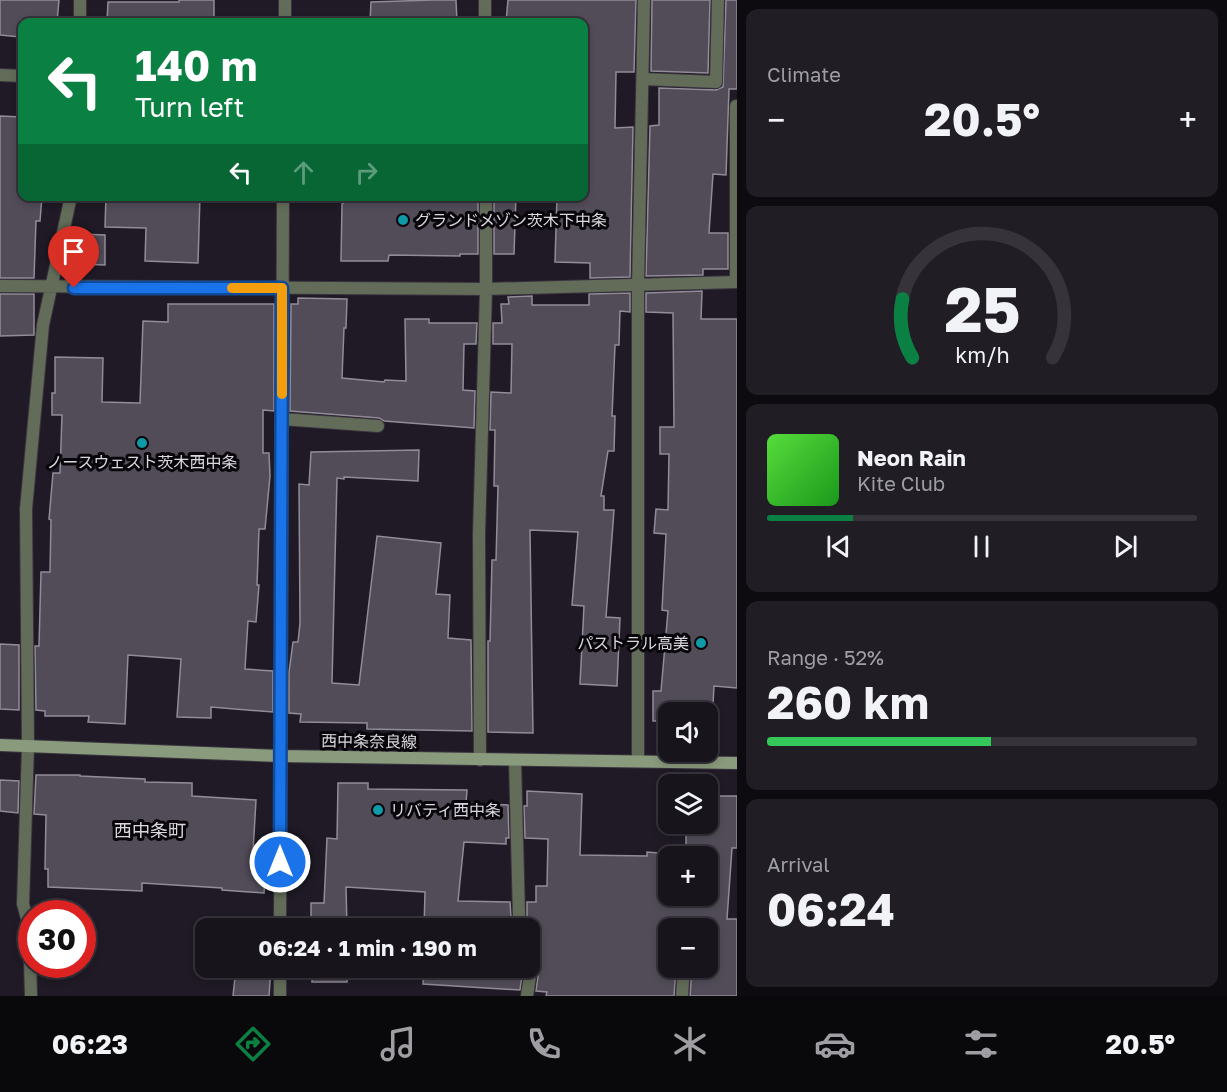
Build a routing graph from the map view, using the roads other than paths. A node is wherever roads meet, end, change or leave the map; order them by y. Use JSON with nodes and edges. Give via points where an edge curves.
{"nodes":[{"id":1,"x":80,"y":0,"type":"edge"},
{"id":2,"x":285,"y":0,"type":"edge"},
{"id":3,"x":485,"y":0,"type":"edge"},
{"id":4,"x":644,"y":0,"type":"edge"},
{"id":5,"x":718,"y":0,"type":"edge"},
{"id":6,"x":80,"y":18,"type":"edge"},
{"id":7,"x":285,"y":18,"type":"edge"},
{"id":8,"x":485,"y":18,"type":"edge"},
{"id":9,"x":0,"y":75,"type":"edge"},
{"id":10,"x":18,"y":76,"type":"edge"},
{"id":11,"x":643,"y":79,"type":"junction"},
{"id":12,"x":736,"y":106,"type":"edge"},
{"id":13,"x":70,"y":201,"type":"edge"},
{"id":14,"x":283,"y":201,"type":"edge"},
{"id":15,"x":486,"y":201,"type":"edge"},
{"id":16,"x":736,"y":282,"type":"edge"},
{"id":17,"x":0,"y":286,"type":"edge"},
{"id":18,"x":638,"y":286,"type":"junction"},
{"id":19,"x":51,"y":287,"type":"junction"},
{"id":20,"x":282,"y":288,"type":"junction"},
{"id":21,"x":486,"y":289,"type":"junction"},
{"id":22,"x":282,"y":418,"type":"junction"},
{"id":23,"x":378,"y":426,"type":"dead end"},
{"id":24,"x":0,"y":745,"type":"edge"},
{"id":25,"x":28,"y":746,"type":"junction"},
{"id":26,"x":280,"y":756,"type":"junction"},
{"id":27,"x":480,"y":760,"type":"junction"},
{"id":28,"x":515,"y":761,"type":"junction"},
{"id":29,"x":638,"y":761,"type":"junction"},
{"id":30,"x":736,"y":763,"type":"edge"},
{"id":31,"x":280,"y":918,"type":"edge"},
{"id":32,"x":520,"y":918,"type":"edge"},
{"id":33,"x":280,"y":978,"type":"edge"},
{"id":34,"x":530,"y":978,"type":"edge"},
{"id":35,"x":683,"y":978,"type":"edge"},
{"id":36,"x":31,"y":996,"type":"edge"},
{"id":37,"x":280,"y":996,"type":"edge"},
{"id":38,"x":527,"y":996,"type":"edge"},
{"id":39,"x":682,"y":996,"type":"edge"}],
"edges":[{"from":1,"to":6,"type":"street"},
{"from":2,"to":7,"type":"street"},
{"from":3,"to":8,"type":"street"},
{"from":4,"to":11,"type":"street"},
{"from":5,"to":11,"type":"street","via":[[716,82]]},
{"from":9,"to":10,"type":"street"},
{"from":11,"to":18,"type":"street"},
{"from":12,"to":16,"type":"street"},
{"from":13,"to":19,"type":"street"},
{"from":14,"to":20,"type":"street"},
{"from":15,"to":21,"type":"street"},
{"from":16,"to":18,"type":"street"},
{"from":17,"to":19,"type":"street"},
{"from":18,"to":21,"type":"street"},
{"from":18,"to":29,"type":"street"},
{"from":19,"to":20,"type":"street"},
{"from":19,"to":25,"type":"street","via":[[43,325],[26,509]]},
{"from":20,"to":21,"type":"street"},
{"from":20,"to":22,"type":"street"},
{"from":21,"to":27,"type":"street","via":[[479,534]]},
{"from":22,"to":23,"type":"street"},
{"from":22,"to":26,"type":"street"},
{"from":24,"to":25,"type":"street","name":"西中条奈良線"},
{"from":25,"to":26,"type":"street","name":"西中条奈良線"},
{"from":25,"to":36,"type":"street","via":[[23,904],[29,926]]},
{"from":26,"to":27,"type":"street","name":"西中条奈良線"},
{"from":26,"to":31,"type":"street"},
{"from":27,"to":28,"type":"street","name":"西中条奈良線"},
{"from":28,"to":29,"type":"street","name":"西中条奈良線"},
{"from":28,"to":32,"type":"street"},
{"from":29,"to":30,"type":"street","name":"西中条奈良線"},
{"from":33,"to":37,"type":"street"},
{"from":34,"to":38,"type":"street"},
{"from":35,"to":39,"type":"street"}]}
